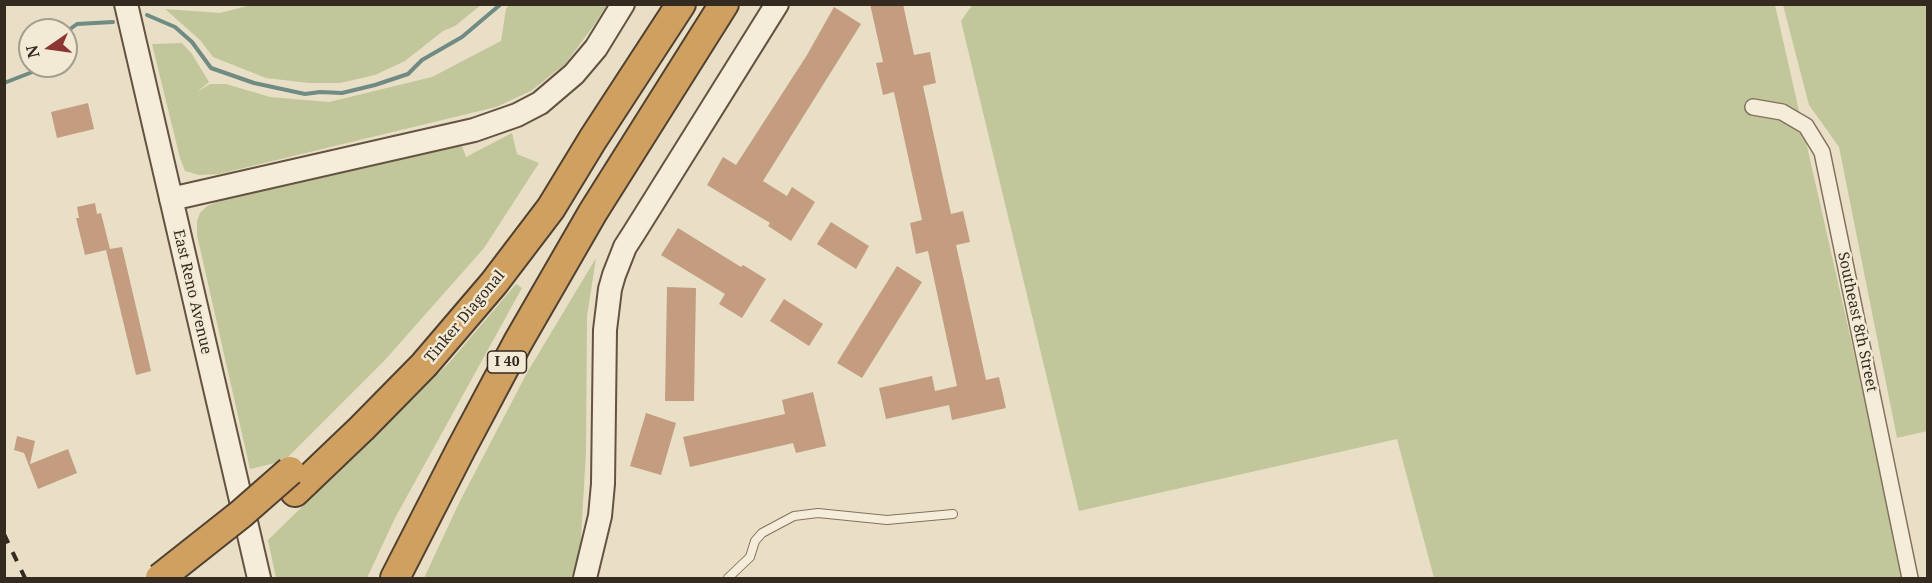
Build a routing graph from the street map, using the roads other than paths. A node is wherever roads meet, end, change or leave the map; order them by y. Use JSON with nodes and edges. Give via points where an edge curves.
{"nodes":[{"id":1,"x":126,"y":4,"type":"edge"},
{"id":2,"x":623,"y":4,"type":"edge"},
{"id":3,"x":681,"y":4,"type":"edge"},
{"id":4,"x":724,"y":4,"type":"edge"},
{"id":5,"x":777,"y":4,"type":"edge"},
{"id":6,"x":1753,"y":107,"type":"dead end"},
{"id":7,"x":171,"y":199,"type":"junction"},
{"id":8,"x":293,"y":481,"type":"junction"},
{"id":9,"x":953,"y":514,"type":"dead end"},
{"id":10,"x":160,"y":579,"type":"edge"},
{"id":11,"x":190,"y":579,"type":"edge"},
{"id":12,"x":259,"y":579,"type":"edge"},
{"id":13,"x":396,"y":579,"type":"edge"},
{"id":14,"x":585,"y":579,"type":"edge"},
{"id":15,"x":728,"y":579,"type":"edge"},
{"id":16,"x":1910,"y":579,"type":"edge"}],
"edges":[{"from":1,"to":7,"type":"street","name":"East Reno Avenue"},
{"from":2,"to":7,"type":"street","via":[[596,48],[574,74],[540,103],[517,115],[474,130]]},
{"from":3,"to":8,"type":"highway","name":"Tinker Diagonal","via":[[551,208],[488,291],[362,428]]},
{"from":4,"to":13,"type":"highway","number":"I 40","via":[[593,212],[524,332]]},
{"from":5,"to":14,"type":"street","via":[[625,247],[614,274],[605,330],[600,516]]},
{"from":6,"to":16,"type":"street","name":"Southeast 8th Street","via":[[1782,112],[1806,126],[1822,152]]},
{"from":7,"to":12,"type":"street","name":"East Reno Avenue"},
{"from":8,"to":10,"type":"highway","bridge":true,"via":[[241,514]]},
{"from":8,"to":11,"type":"highway","name":"Tinker Diagonal"},
{"from":9,"to":15,"type":"lane","via":[[887,520],[818,513],[794,516],[762,533],[750,557]]}]}
